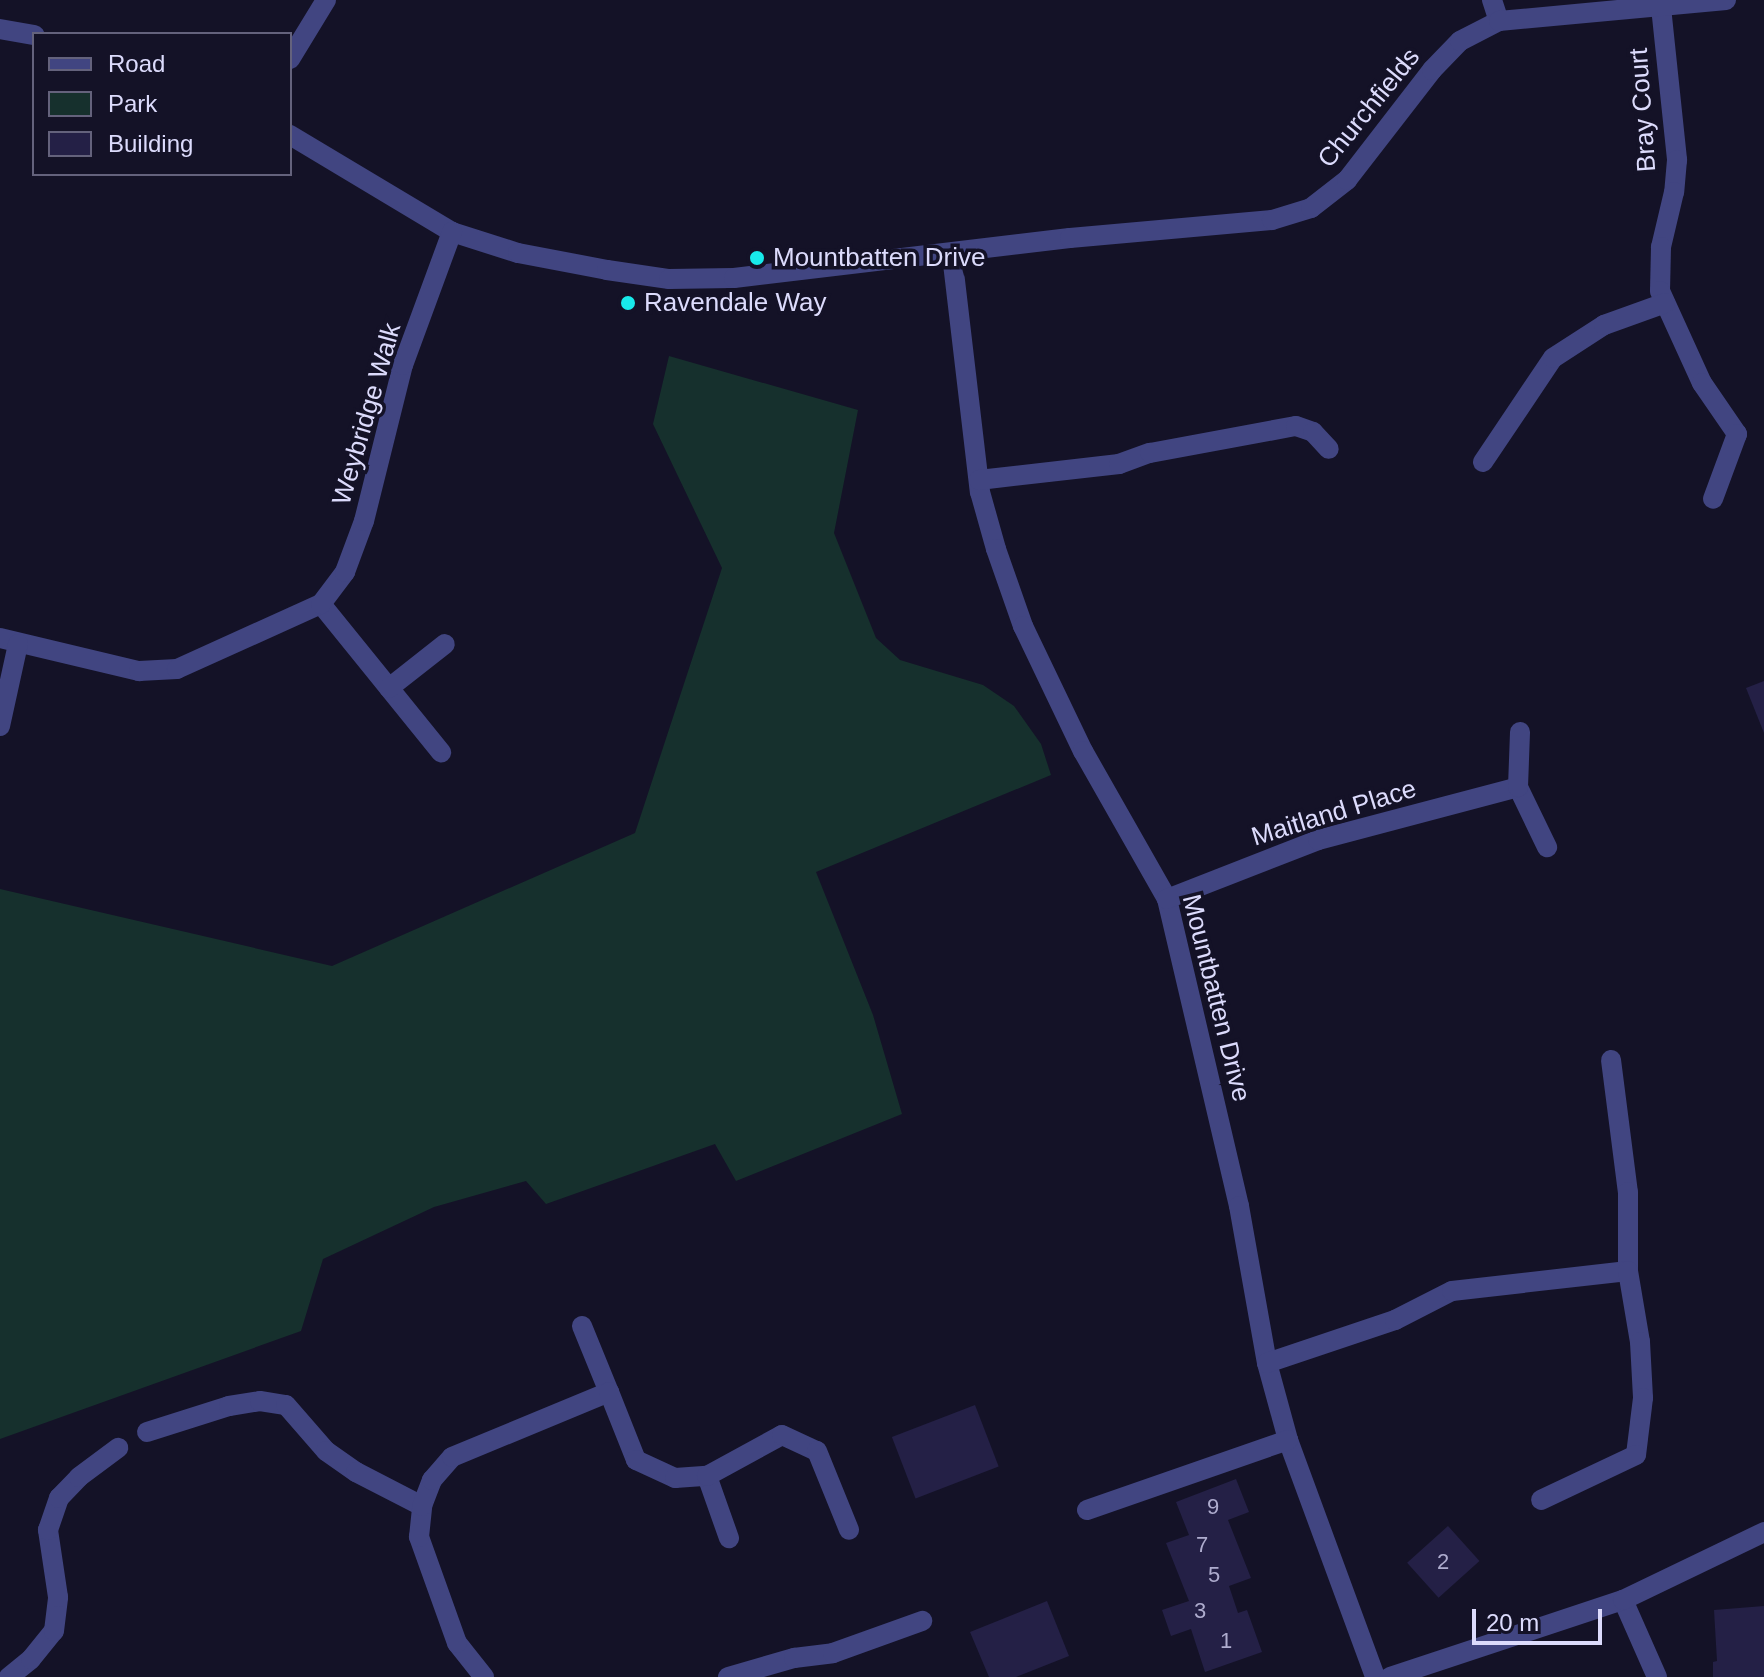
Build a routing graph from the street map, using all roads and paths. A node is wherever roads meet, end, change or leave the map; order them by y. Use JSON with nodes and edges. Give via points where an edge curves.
{"nodes":[{"id":1,"x":326,"y":0,"type":"edge"},
{"id":2,"x":1492,"y":0,"type":"edge"},
{"id":3,"x":1726,"y":0,"type":"edge"},
{"id":4,"x":1661,"y":7,"type":"junction"},
{"id":5,"x":1499,"y":21,"type":"junction"},
{"id":6,"x":0,"y":29,"type":"edge"},
{"id":7,"x":32,"y":35,"type":"edge"},
{"id":8,"x":292,"y":56,"type":"edge"},
{"id":9,"x":292,"y":136,"type":"edge"},
{"id":10,"x":452,"y":232,"type":"junction"},
{"id":11,"x":952,"y":255,"type":"junction"},
{"id":12,"x":1665,"y":303,"type":"junction"},
{"id":13,"x":1329,"y":449,"type":"dead end"},
{"id":14,"x":1483,"y":462,"type":"dead end"},
{"id":15,"x":979,"y":480,"type":"junction"},
{"id":16,"x":1713,"y":499,"type":"dead end"},
{"id":17,"x":321,"y":604,"type":"junction"},
{"id":18,"x":9,"y":641,"type":"edge"},
{"id":19,"x":445,"y":644,"type":"dead end"},
{"id":20,"x":389,"y":688,"type":"junction"},
{"id":21,"x":0,"y":726,"type":"edge"},
{"id":22,"x":1520,"y":732,"type":"dead end"},
{"id":23,"x":441,"y":752,"type":"dead end"},
{"id":24,"x":1518,"y":787,"type":"junction"},
{"id":25,"x":1547,"y":847,"type":"dead end"},
{"id":26,"x":1167,"y":899,"type":"junction"},
{"id":27,"x":1611,"y":1060,"type":"dead end"},
{"id":28,"x":1628,"y":1271,"type":"junction"},
{"id":29,"x":582,"y":1326,"type":"dead end"},
{"id":30,"x":1267,"y":1363,"type":"junction"},
{"id":31,"x":609,"y":1392,"type":"junction"},
{"id":32,"x":147,"y":1432,"type":"dead end"},
{"id":33,"x":1288,"y":1440,"type":"junction"},
{"id":34,"x":118,"y":1448,"type":"dead end"},
{"id":35,"x":707,"y":1476,"type":"junction"},
{"id":36,"x":1541,"y":1500,"type":"dead end"},
{"id":37,"x":422,"y":1506,"type":"junction"},
{"id":38,"x":1087,"y":1510,"type":"dead end"},
{"id":39,"x":849,"y":1530,"type":"dead end"},
{"id":40,"x":1764,"y":1532,"type":"edge"},
{"id":41,"x":729,"y":1538,"type":"dead end"},
{"id":42,"x":1623,"y":1600,"type":"junction"},
{"id":43,"x":922,"y":1621,"type":"dead end"},
{"id":44,"x":480,"y":1676,"type":"edge"},
{"id":45,"x":9,"y":1677,"type":"edge"},
{"id":46,"x":728,"y":1677,"type":"edge"},
{"id":47,"x":1375,"y":1677,"type":"edge"},
{"id":48,"x":1390,"y":1677,"type":"edge"},
{"id":49,"x":1657,"y":1677,"type":"edge"}],
"edges":[{"from":1,"to":8,"type":"street"},
{"from":2,"to":5,"type":"street"},
{"from":3,"to":4,"type":"street","name":"Churchfields"},
{"from":4,"to":5,"type":"street","name":"Churchfields"},
{"from":4,"to":12,"type":"street","name":"Bray Court","via":[[1677,160],[1661,247],[1660,291]]},
{"from":5,"to":11,"type":"street","name":"Churchfields","via":[[1460,41],[1347,180],[1311,208],[1272,220],[1070,238]]},
{"from":6,"to":7,"type":"street"},
{"from":9,"to":10,"type":"street"},
{"from":10,"to":11,"type":"street","via":[[518,253],[669,279],[734,278]]},
{"from":10,"to":17,"type":"street","name":"Weybridge Walk","via":[[403,365],[364,521],[345,572]]},
{"from":11,"to":15,"type":"street","name":"Mountbatten Drive"},
{"from":12,"to":14,"type":"street","via":[[1604,325],[1553,358]]},
{"from":12,"to":16,"type":"street","name":"Bray Court","via":[[1702,383],[1737,434]]},
{"from":13,"to":15,"type":"street","via":[[1313,432],[1296,426],[1150,453],[1119,464]]},
{"from":15,"to":26,"type":"street","name":"Mountbatten Drive","via":[[1023,626],[1083,751]]},
{"from":17,"to":18,"type":"street","name":"Weybridge Walk","via":[[177,669],[139,671]]},
{"from":17,"to":20,"type":"street"},
{"from":18,"to":21,"type":"street","name":"Weybridge Walk"},
{"from":19,"to":20,"type":"street"},
{"from":20,"to":23,"type":"street"},
{"from":22,"to":24,"type":"street"},
{"from":24,"to":25,"type":"street"},
{"from":24,"to":26,"type":"street","name":"Maitland Place","via":[[1318,840]]},
{"from":26,"to":30,"type":"street","name":"Mountbatten Drive","via":[[1239,1206]]},
{"from":27,"to":28,"type":"street","via":[[1628,1192]]},
{"from":28,"to":30,"type":"street","via":[[1452,1291],[1395,1320]]},
{"from":28,"to":36,"type":"street","via":[[1643,1398],[1636,1455]]},
{"from":29,"to":31,"type":"street"},
{"from":30,"to":33,"type":"street","name":"Mountbatten Drive"},
{"from":31,"to":35,"type":"street","via":[[636,1460],[675,1478]]},
{"from":31,"to":37,"type":"street","via":[[452,1457],[432,1480]]},
{"from":32,"to":37,"type":"street","via":[[229,1406],[260,1401],[286,1405],[326,1451]]},
{"from":33,"to":38,"type":"street"},
{"from":33,"to":47,"type":"street","name":"Mountbatten Drive"},
{"from":34,"to":45,"type":"street","via":[[59,1498],[48,1530],[58,1597],[54,1631]]},
{"from":35,"to":39,"type":"street","via":[[782,1435],[817,1451]]},
{"from":35,"to":41,"type":"street"},
{"from":37,"to":44,"type":"street","via":[[419,1537],[433,1581],[457,1643]]},
{"from":40,"to":42,"type":"street"},
{"from":42,"to":48,"type":"street"},
{"from":42,"to":49,"type":"street"},
{"from":43,"to":46,"type":"street","via":[[833,1653]]}]}
